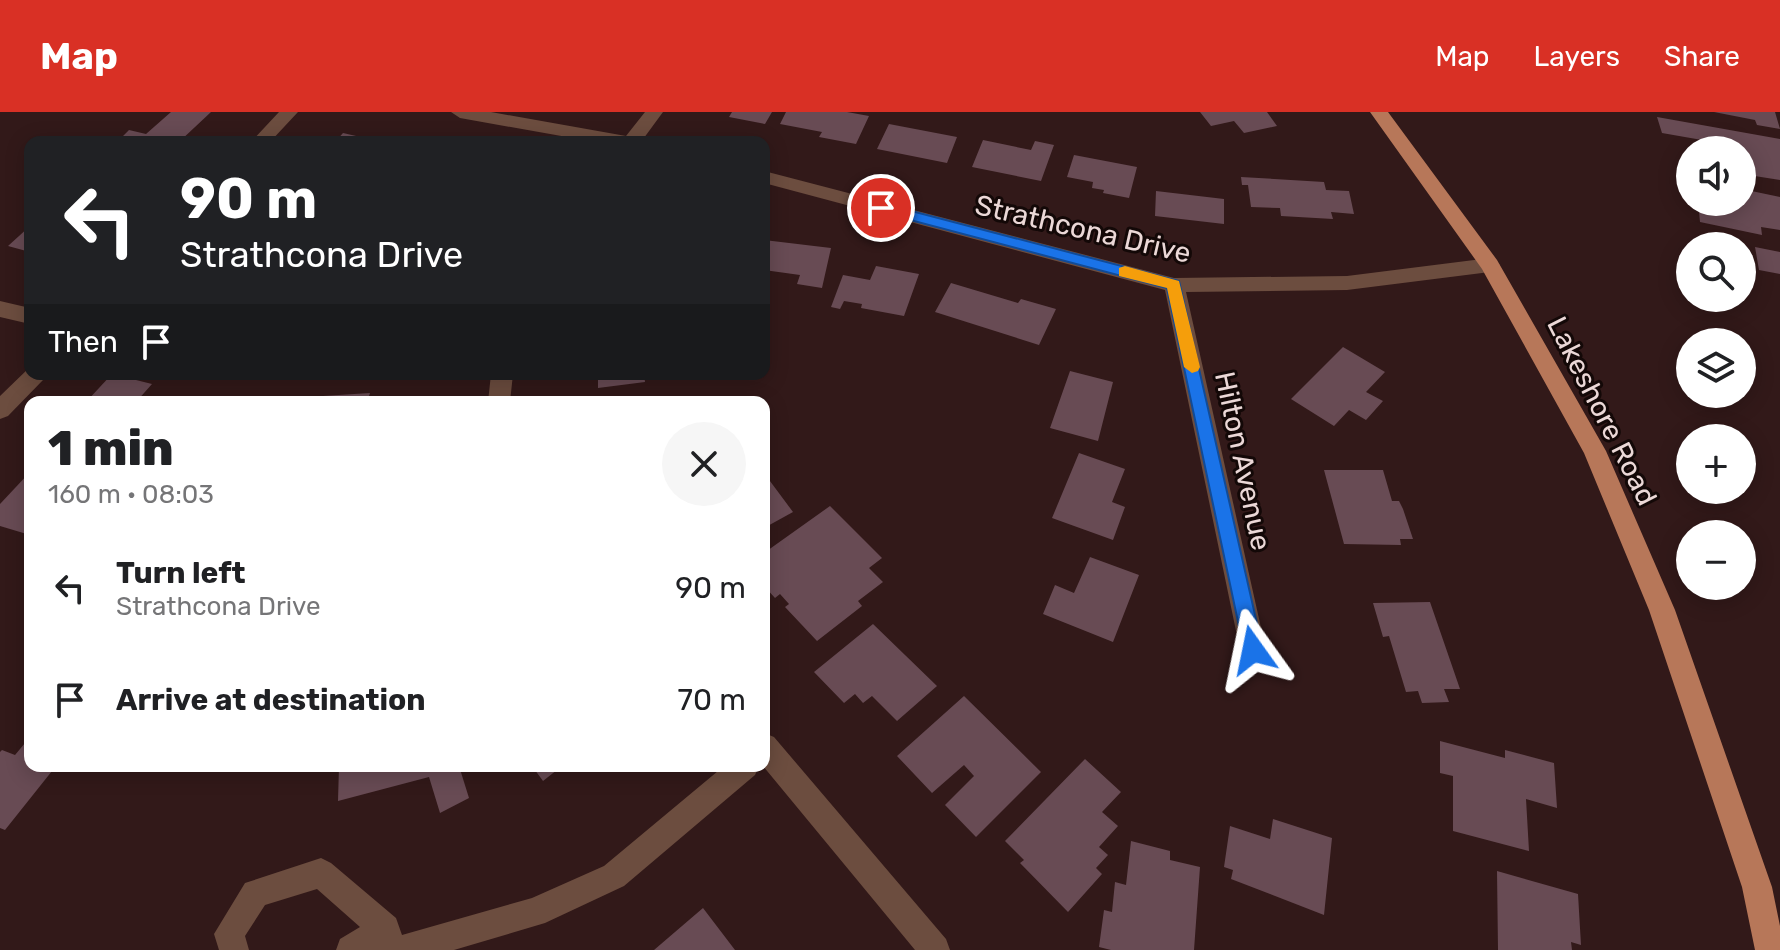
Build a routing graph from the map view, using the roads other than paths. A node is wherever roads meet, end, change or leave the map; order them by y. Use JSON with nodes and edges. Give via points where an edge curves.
{"nodes":[{"id":1,"x":289,"y":112,"type":"edge"},
{"id":2,"x":460,"y":112,"type":"edge"},
{"id":3,"x":654,"y":112,"type":"edge"},
{"id":4,"x":1379,"y":112,"type":"edge"},
{"id":5,"x":266,"y":136,"type":"edge"},
{"id":6,"x":595,"y":136,"type":"edge"},
{"id":7,"x":634,"y":136,"type":"edge"},
{"id":8,"x":770,"y":179,"type":"edge"},
{"id":9,"x":1490,"y":265,"type":"junction"},
{"id":10,"x":1174,"y":285,"type":"junction"},
{"id":11,"x":0,"y":309,"type":"edge"},
{"id":12,"x":24,"y":315,"type":"edge"},
{"id":13,"x":29,"y":380,"type":"edge"},
{"id":14,"x":0,"y":410,"type":"edge"},
{"id":15,"x":1253,"y":650,"type":"dead end"},
{"id":16,"x":770,"y":764,"type":"edge"},
{"id":17,"x":737,"y":772,"type":"edge"},
{"id":18,"x":393,"y":943,"type":"edge"},
{"id":19,"x":234,"y":950,"type":"edge"},
{"id":20,"x":351,"y":950,"type":"edge"},
{"id":21,"x":935,"y":950,"type":"edge"},
{"id":22,"x":1770,"y":950,"type":"edge"}],
"edges":[{"from":1,"to":5,"type":"street"},
{"from":2,"to":6,"type":"street"},
{"from":3,"to":7,"type":"street"},
{"from":4,"to":9,"type":"main road","name":"Lakeshore Road"},
{"from":8,"to":10,"type":"street","name":"Strathcona Drive"},
{"from":9,"to":10,"type":"street","name":"Strathcona Drive","via":[[1347,283]]},
{"from":9,"to":22,"type":"main road","name":"Lakeshore Road","via":[[1595,451],[1662,610],[1757,887]]},
{"from":10,"to":15,"type":"street","name":"Hilton Avenue"},
{"from":11,"to":12,"type":"street"},
{"from":13,"to":14,"type":"street"},
{"from":16,"to":21,"type":"street"},
{"from":17,"to":18,"type":"street","via":[[614,876],[534,912]]},
{"from":18,"to":19,"type":"street","via":[[321,873],[255,893],[229,934]]},
{"from":18,"to":20,"type":"street"}]}
